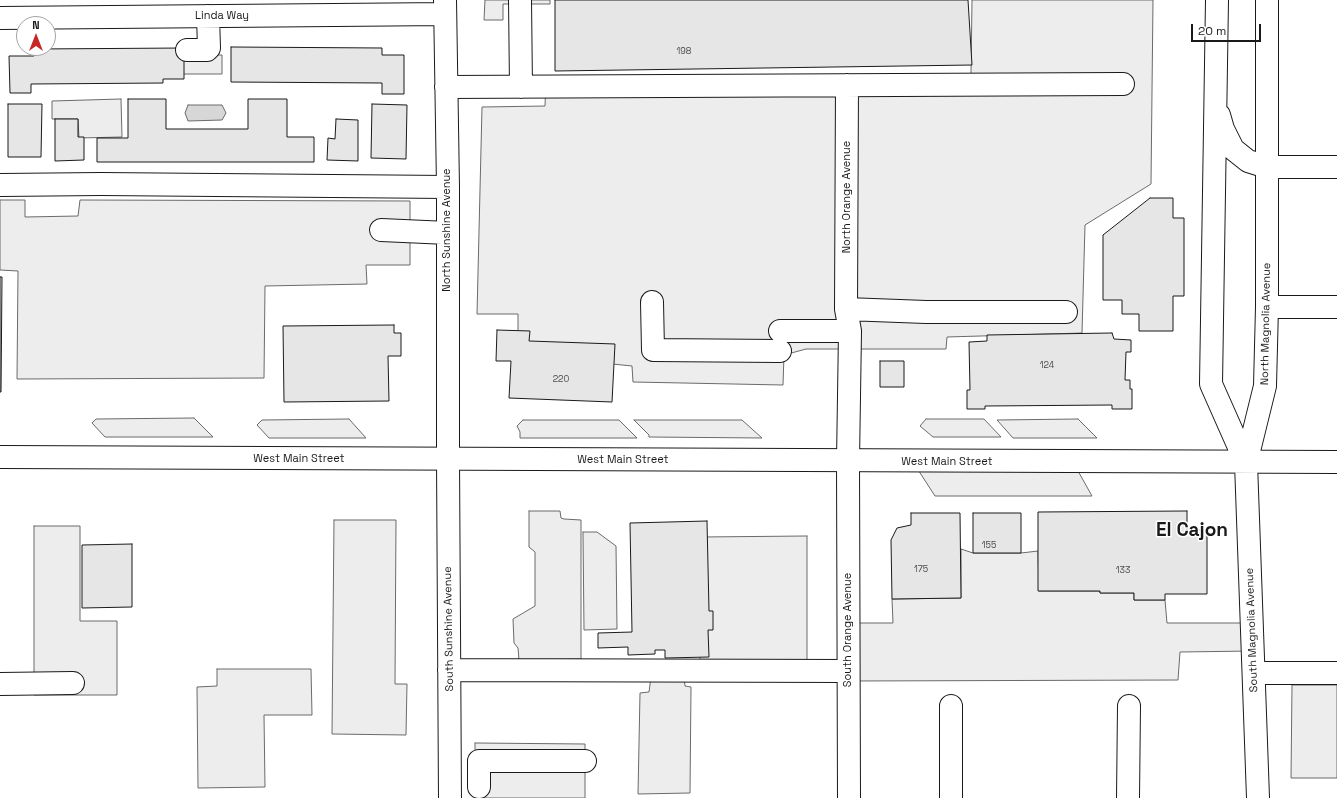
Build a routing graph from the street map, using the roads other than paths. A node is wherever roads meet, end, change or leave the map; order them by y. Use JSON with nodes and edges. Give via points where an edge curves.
{"nodes":[{"id":1,"x":520,"y":0,"type":"edge"},
{"id":2,"x":1217,"y":0,"type":"edge"},
{"id":3,"x":1267,"y":0,"type":"edge"},
{"id":4,"x":445,"y":7,"type":"edge"},
{"id":5,"x":179,"y":8,"type":"edge"},
{"id":6,"x":208,"y":16,"type":"junction"},
{"id":7,"x":0,"y":18,"type":"edge"},
{"id":8,"x":187,"y":50,"type":"dead end"},
{"id":9,"x":1123,"y":84,"type":"dead end"},
{"id":10,"x":847,"y":85,"type":"junction"},
{"id":11,"x":446,"y":87,"type":"junction"},
{"id":12,"x":521,"y":87,"type":"junction"},
{"id":13,"x":1216,"y":104,"type":"junction"},
{"id":14,"x":1267,"y":167,"type":"junction"},
{"id":15,"x":1337,"y":167,"type":"edge"},
{"id":16,"x":0,"y":185,"type":"edge"},
{"id":17,"x":448,"y":187,"type":"junction"},
{"id":18,"x":381,"y":230,"type":"dead end"},
{"id":19,"x":448,"y":233,"type":"junction"},
{"id":20,"x":652,"y":302,"type":"dead end"},
{"id":21,"x":1267,"y":307,"type":"junction"},
{"id":22,"x":1337,"y":307,"type":"edge"},
{"id":23,"x":846,"y":309,"type":"junction"},
{"id":24,"x":1066,"y":312,"type":"dead end"},
{"id":25,"x":850,"y":332,"type":"junction"},
{"id":26,"x":0,"y":457,"type":"edge"},
{"id":27,"x":448,"y":459,"type":"junction"},
{"id":28,"x":848,"y":461,"type":"junction"},
{"id":29,"x":1337,"y":462,"type":"edge"},
{"id":30,"x":1246,"y":463,"type":"junction"},
{"id":31,"x":450,"y":670,"type":"junction"},
{"id":32,"x":848,"y":671,"type":"junction"},
{"id":33,"x":1254,"y":672,"type":"junction"},
{"id":34,"x":1337,"y":673,"type":"edge"},
{"id":35,"x":73,"y":683,"type":"dead end"},
{"id":36,"x":0,"y":684,"type":"edge"},
{"id":37,"x":951,"y":706,"type":"dead end"},
{"id":38,"x":1128,"y":706,"type":"dead end"},
{"id":39,"x":585,"y":761,"type":"dead end"},
{"id":40,"x":450,"y":792,"type":"edge"},
{"id":41,"x":483,"y":792,"type":"edge"},
{"id":42,"x":849,"y":798,"type":"edge"},
{"id":43,"x":951,"y":798,"type":"edge"},
{"id":44,"x":1128,"y":798,"type":"edge"},
{"id":45,"x":1258,"y":798,"type":"edge"}],
"edges":[{"from":1,"to":12,"type":"main road"},
{"from":2,"to":13,"type":"main road"},
{"from":3,"to":14,"type":"main road","name":"North Magnolia Avenue"},
{"from":4,"to":6,"type":"main road","name":"Linda Way"},
{"from":4,"to":11,"type":"main road","name":"North Sunshine Avenue"},
{"from":5,"to":6,"type":"main road","name":"Linda Way"},
{"from":5,"to":7,"type":"main road","name":"Linda Way"},
{"from":6,"to":8,"type":"main road","via":[[208,50]]},
{"from":9,"to":10,"type":"main road"},
{"from":10,"to":12,"type":"main road"},
{"from":10,"to":23,"type":"main road","name":"North Orange Avenue"},
{"from":11,"to":12,"type":"main road"},
{"from":11,"to":17,"type":"main road","name":"North Sunshine Avenue"},
{"from":13,"to":14,"type":"main road","via":[[1223,129],[1233,149],[1248,161]]},
{"from":13,"to":30,"type":"main road","via":[[1211,384]]},
{"from":14,"to":15,"type":"main road"},
{"from":14,"to":21,"type":"main road","name":"North Magnolia Avenue"},
{"from":16,"to":17,"type":"main road"},
{"from":17,"to":19,"type":"main road","name":"North Sunshine Avenue"},
{"from":18,"to":19,"type":"main road"},
{"from":19,"to":27,"type":"main road","name":"North Sunshine Avenue"},
{"from":20,"to":25,"type":"main road","via":[[653,350],[780,341]]},
{"from":21,"to":22,"type":"main road"},
{"from":21,"to":30,"type":"main road","name":"North Magnolia Avenue","via":[[1265,386]]},
{"from":23,"to":24,"type":"main road"},
{"from":23,"to":25,"type":"main road","name":"North Orange Avenue"},
{"from":25,"to":28,"type":"main road"},
{"from":26,"to":27,"type":"main road","name":"West Main Street"},
{"from":27,"to":28,"type":"main road","name":"West Main Street"},
{"from":27,"to":31,"type":"main road","name":"South Sunshine Avenue"},
{"from":28,"to":30,"type":"main road","name":"West Main Street"},
{"from":28,"to":32,"type":"main road","name":"South Orange Avenue"},
{"from":29,"to":30,"type":"main road","name":"West Main Street"},
{"from":30,"to":33,"type":"main road","name":"South Magnolia Avenue"},
{"from":31,"to":32,"type":"main road"},
{"from":31,"to":40,"type":"main road","name":"South Sunshine Avenue"},
{"from":32,"to":42,"type":"main road","name":"South Orange Avenue"},
{"from":33,"to":34,"type":"main road"},
{"from":33,"to":45,"type":"main road","name":"South Magnolia Avenue"},
{"from":35,"to":36,"type":"main road"},
{"from":37,"to":43,"type":"main road"},
{"from":38,"to":44,"type":"main road"},
{"from":39,"to":41,"type":"main road","via":[[479,761]]},
{"from":40,"to":41,"type":"main road"}]}
